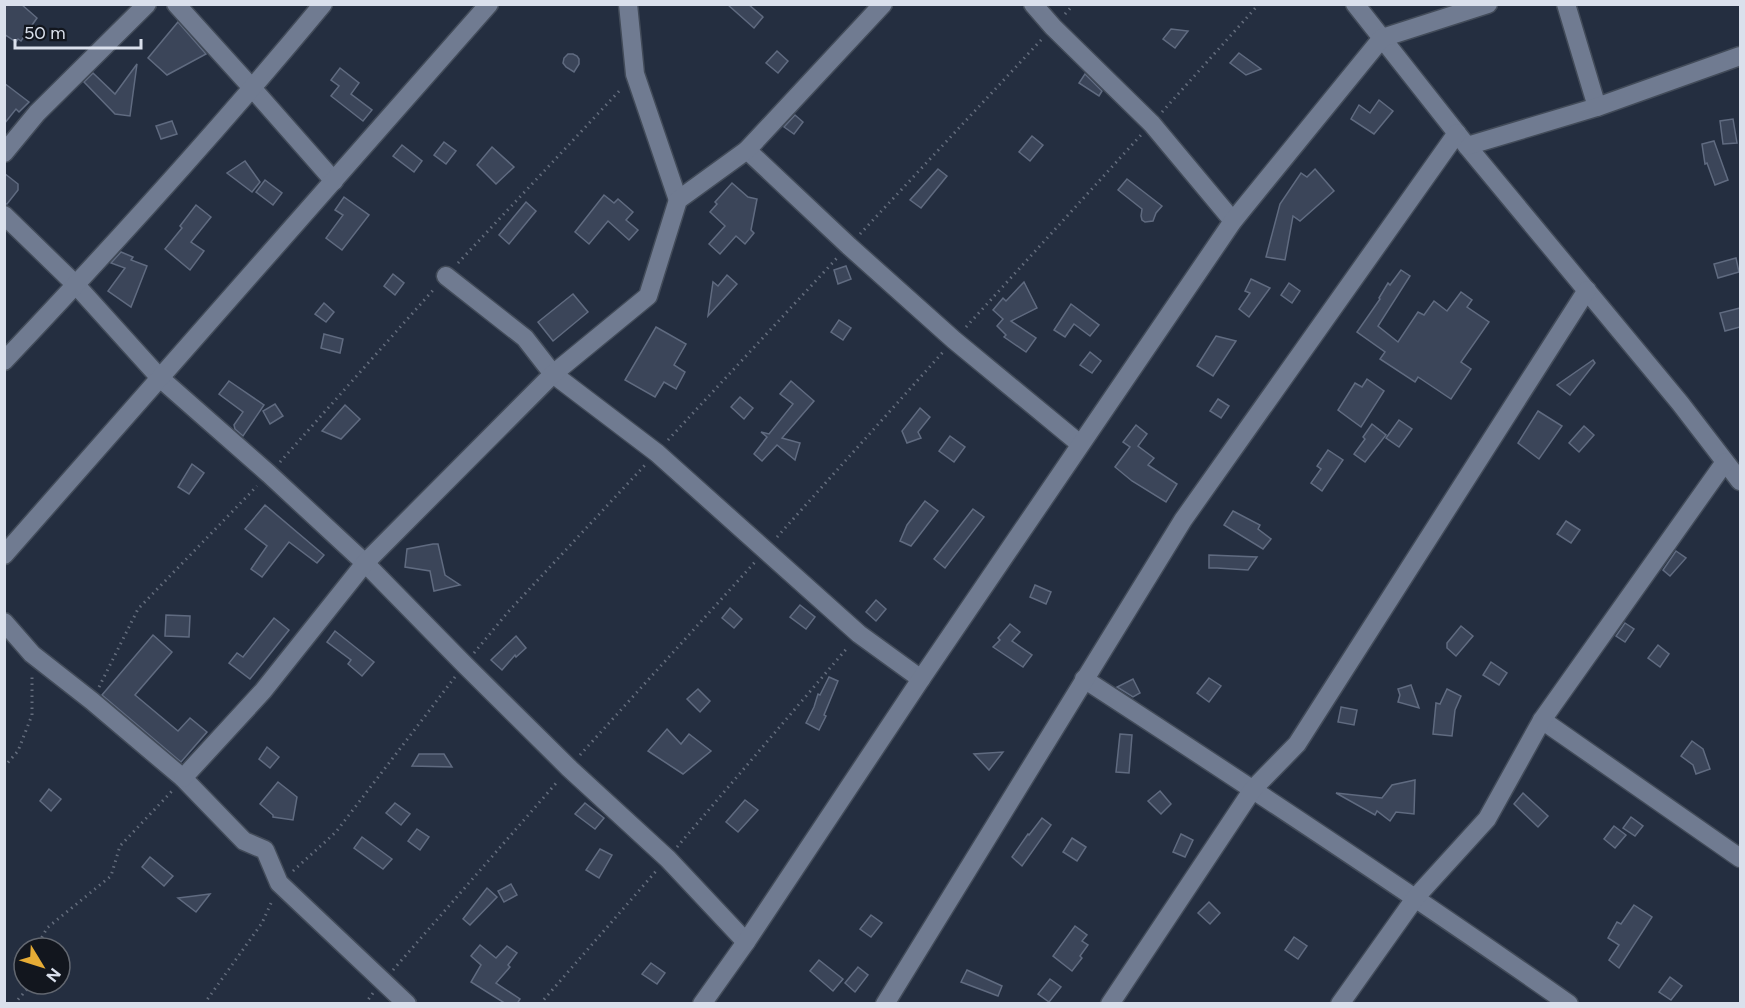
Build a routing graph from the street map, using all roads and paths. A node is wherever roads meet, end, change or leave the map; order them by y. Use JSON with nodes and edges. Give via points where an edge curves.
{"nodes":[{"id":1,"x":147,"y":4,"type":"edge"},
{"id":2,"x":176,"y":4,"type":"edge"},
{"id":3,"x":323,"y":4,"type":"edge"},
{"id":4,"x":489,"y":4,"type":"edge"},
{"id":5,"x":628,"y":4,"type":"edge"},
{"id":6,"x":883,"y":4,"type":"edge"},
{"id":7,"x":1033,"y":4,"type":"edge"},
{"id":8,"x":1074,"y":4,"type":"edge"},
{"id":9,"x":1259,"y":4,"type":"edge"},
{"id":10,"x":1355,"y":4,"type":"edge"},
{"id":11,"x":1488,"y":4,"type":"edge"},
{"id":12,"x":1566,"y":4,"type":"edge"},
{"id":13,"x":1053,"y":27,"type":"junction"},
{"id":14,"x":1382,"y":38,"type":"junction"},
{"id":15,"x":1740,"y":56,"type":"edge"},
{"id":16,"x":635,"y":74,"type":"junction"},
{"id":17,"x":253,"y":89,"type":"junction"},
{"id":18,"x":1597,"y":107,"type":"junction"},
{"id":19,"x":1152,"y":124,"type":"junction"},
{"id":20,"x":1462,"y":139,"type":"junction"},
{"id":21,"x":747,"y":150,"type":"junction"},
{"id":22,"x":4,"y":153,"type":"edge"},
{"id":23,"x":334,"y":181,"type":"junction"},
{"id":24,"x":678,"y":200,"type":"junction"},
{"id":25,"x":4,"y":215,"type":"edge"},
{"id":26,"x":1233,"y":221,"type":"junction"},
{"id":27,"x":849,"y":246,"type":"junction"},
{"id":28,"x":446,"y":276,"type":"junction"},
{"id":29,"x":76,"y":285,"type":"junction"},
{"id":30,"x":1587,"y":291,"type":"junction"},
{"id":31,"x":954,"y":340,"type":"junction"},
{"id":32,"x":4,"y":362,"type":"edge"},
{"id":33,"x":553,"y":374,"type":"junction"},
{"id":34,"x":160,"y":378,"type":"junction"},
{"id":35,"x":1080,"y":444,"type":"junction"},
{"id":36,"x":657,"y":453,"type":"junction"},
{"id":37,"x":1725,"y":462,"type":"junction"},
{"id":38,"x":269,"y":474,"type":"junction"},
{"id":39,"x":1740,"y":481,"type":"edge"},
{"id":40,"x":765,"y":551,"type":"junction"},
{"id":41,"x":4,"y":555,"type":"edge"},
{"id":42,"x":365,"y":563,"type":"junction"},
{"id":43,"x":4,"y":622,"type":"edge"},
{"id":44,"x":859,"y":634,"type":"junction"},
{"id":45,"x":32,"y":654,"type":"junction"},
{"id":46,"x":464,"y":664,"type":"junction"},
{"id":47,"x":921,"y":679,"type":"junction"},
{"id":48,"x":1084,"y":680,"type":"junction"},
{"id":49,"x":92,"y":701,"type":"junction"},
{"id":50,"x":1542,"y":720,"type":"junction"},
{"id":51,"x":4,"y":767,"type":"edge"},
{"id":52,"x":569,"y":768,"type":"junction"},
{"id":53,"x":183,"y":778,"type":"junction"},
{"id":54,"x":1253,"y":789,"type":"junction"},
{"id":55,"x":668,"y":858,"type":"junction"},
{"id":56,"x":1740,"y":858,"type":"edge"},
{"id":57,"x":279,"y":884,"type":"junction"},
{"id":58,"x":1416,"y":897,"type":"junction"},
{"id":59,"x":43,"y":936,"type":"edge"},
{"id":60,"x":746,"y":942,"type":"junction"},
{"id":61,"x":384,"y":980,"type":"junction"},
{"id":62,"x":204,"y":1004,"type":"edge"},
{"id":63,"x":365,"y":1004,"type":"edge"},
{"id":64,"x":407,"y":1004,"type":"edge"},
{"id":65,"x":540,"y":1004,"type":"edge"},
{"id":66,"x":702,"y":1004,"type":"edge"},
{"id":67,"x":885,"y":1004,"type":"edge"},
{"id":68,"x":1110,"y":1004,"type":"edge"},
{"id":69,"x":1340,"y":1004,"type":"edge"},
{"id":70,"x":1569,"y":1004,"type":"edge"}],
"edges":[{"from":1,"to":22,"type":"street","via":[[36,113]]},
{"from":2,"to":17,"type":"street"},
{"from":3,"to":17,"type":"street"},
{"from":4,"to":23,"type":"street"},
{"from":5,"to":16,"type":"street"},
{"from":6,"to":21,"type":"street"},
{"from":7,"to":13,"type":"street"},
{"from":8,"to":13,"type":"path"},
{"from":9,"to":19,"type":"path"},
{"from":10,"to":14,"type":"street"},
{"from":11,"to":14,"type":"street"},
{"from":12,"to":18,"type":"street"},
{"from":13,"to":19,"type":"street"},
{"from":13,"to":27,"type":"path"},
{"from":14,"to":20,"type":"street"},
{"from":14,"to":26,"type":"street"},
{"from":15,"to":18,"type":"street"},
{"from":16,"to":24,"type":"street"},
{"from":16,"to":28,"type":"path"},
{"from":17,"to":23,"type":"street"},
{"from":17,"to":29,"type":"street"},
{"from":18,"to":20,"type":"street"},
{"from":19,"to":26,"type":"street"},
{"from":19,"to":31,"type":"path"},
{"from":20,"to":30,"type":"street"},
{"from":20,"to":48,"type":"street","via":[[1183,520]]},
{"from":21,"to":24,"type":"street"},
{"from":21,"to":27,"type":"street"},
{"from":23,"to":34,"type":"street"},
{"from":24,"to":33,"type":"street","via":[[648,296]]},
{"from":25,"to":29,"type":"street"},
{"from":26,"to":35,"type":"street"},
{"from":27,"to":31,"type":"street"},
{"from":27,"to":36,"type":"path"},
{"from":28,"to":33,"type":"street","via":[[525,338]]},
{"from":28,"to":38,"type":"path"},
{"from":29,"to":32,"type":"street"},
{"from":29,"to":34,"type":"street"},
{"from":30,"to":37,"type":"street"},
{"from":30,"to":54,"type":"street","via":[[1297,744]]},
{"from":31,"to":35,"type":"street"},
{"from":31,"to":40,"type":"path"},
{"from":33,"to":36,"type":"street"},
{"from":33,"to":42,"type":"street"},
{"from":34,"to":38,"type":"street"},
{"from":34,"to":41,"type":"street"},
{"from":35,"to":47,"type":"street"},
{"from":36,"to":40,"type":"street"},
{"from":36,"to":46,"type":"path"},
{"from":37,"to":39,"type":"street"},
{"from":37,"to":50,"type":"street"},
{"from":38,"to":42,"type":"street"},
{"from":38,"to":49,"type":"path","via":[[138,609]]},
{"from":40,"to":44,"type":"street"},
{"from":40,"to":52,"type":"path"},
{"from":42,"to":46,"type":"street"},
{"from":42,"to":53,"type":"street","via":[[263,691]]},
{"from":43,"to":45,"type":"street"},
{"from":44,"to":47,"type":"street"},
{"from":44,"to":55,"type":"path"},
{"from":45,"to":49,"type":"street"},
{"from":45,"to":51,"type":"path","via":[[32,715],[18,751]]},
{"from":46,"to":52,"type":"street"},
{"from":46,"to":57,"type":"path","via":[[336,832]]},
{"from":47,"to":60,"type":"street"},
{"from":48,"to":54,"type":"street"},
{"from":48,"to":67,"type":"street"},
{"from":49,"to":53,"type":"street"},
{"from":50,"to":56,"type":"street"},
{"from":50,"to":58,"type":"street","via":[[1488,819]]},
{"from":52,"to":55,"type":"street"},
{"from":52,"to":61,"type":"path"},
{"from":53,"to":57,"type":"street","via":[[244,841],[265,850]]},
{"from":53,"to":59,"type":"path","via":[[120,846],[111,876],[47,928]]},
{"from":54,"to":58,"type":"street"},
{"from":54,"to":68,"type":"street"},
{"from":55,"to":60,"type":"street"},
{"from":55,"to":65,"type":"path"},
{"from":57,"to":61,"type":"street"},
{"from":57,"to":62,"type":"path","via":[[262,924]]},
{"from":58,"to":69,"type":"street"},
{"from":58,"to":70,"type":"street"},
{"from":60,"to":66,"type":"street"},
{"from":61,"to":63,"type":"path"},
{"from":61,"to":64,"type":"street"}]}
